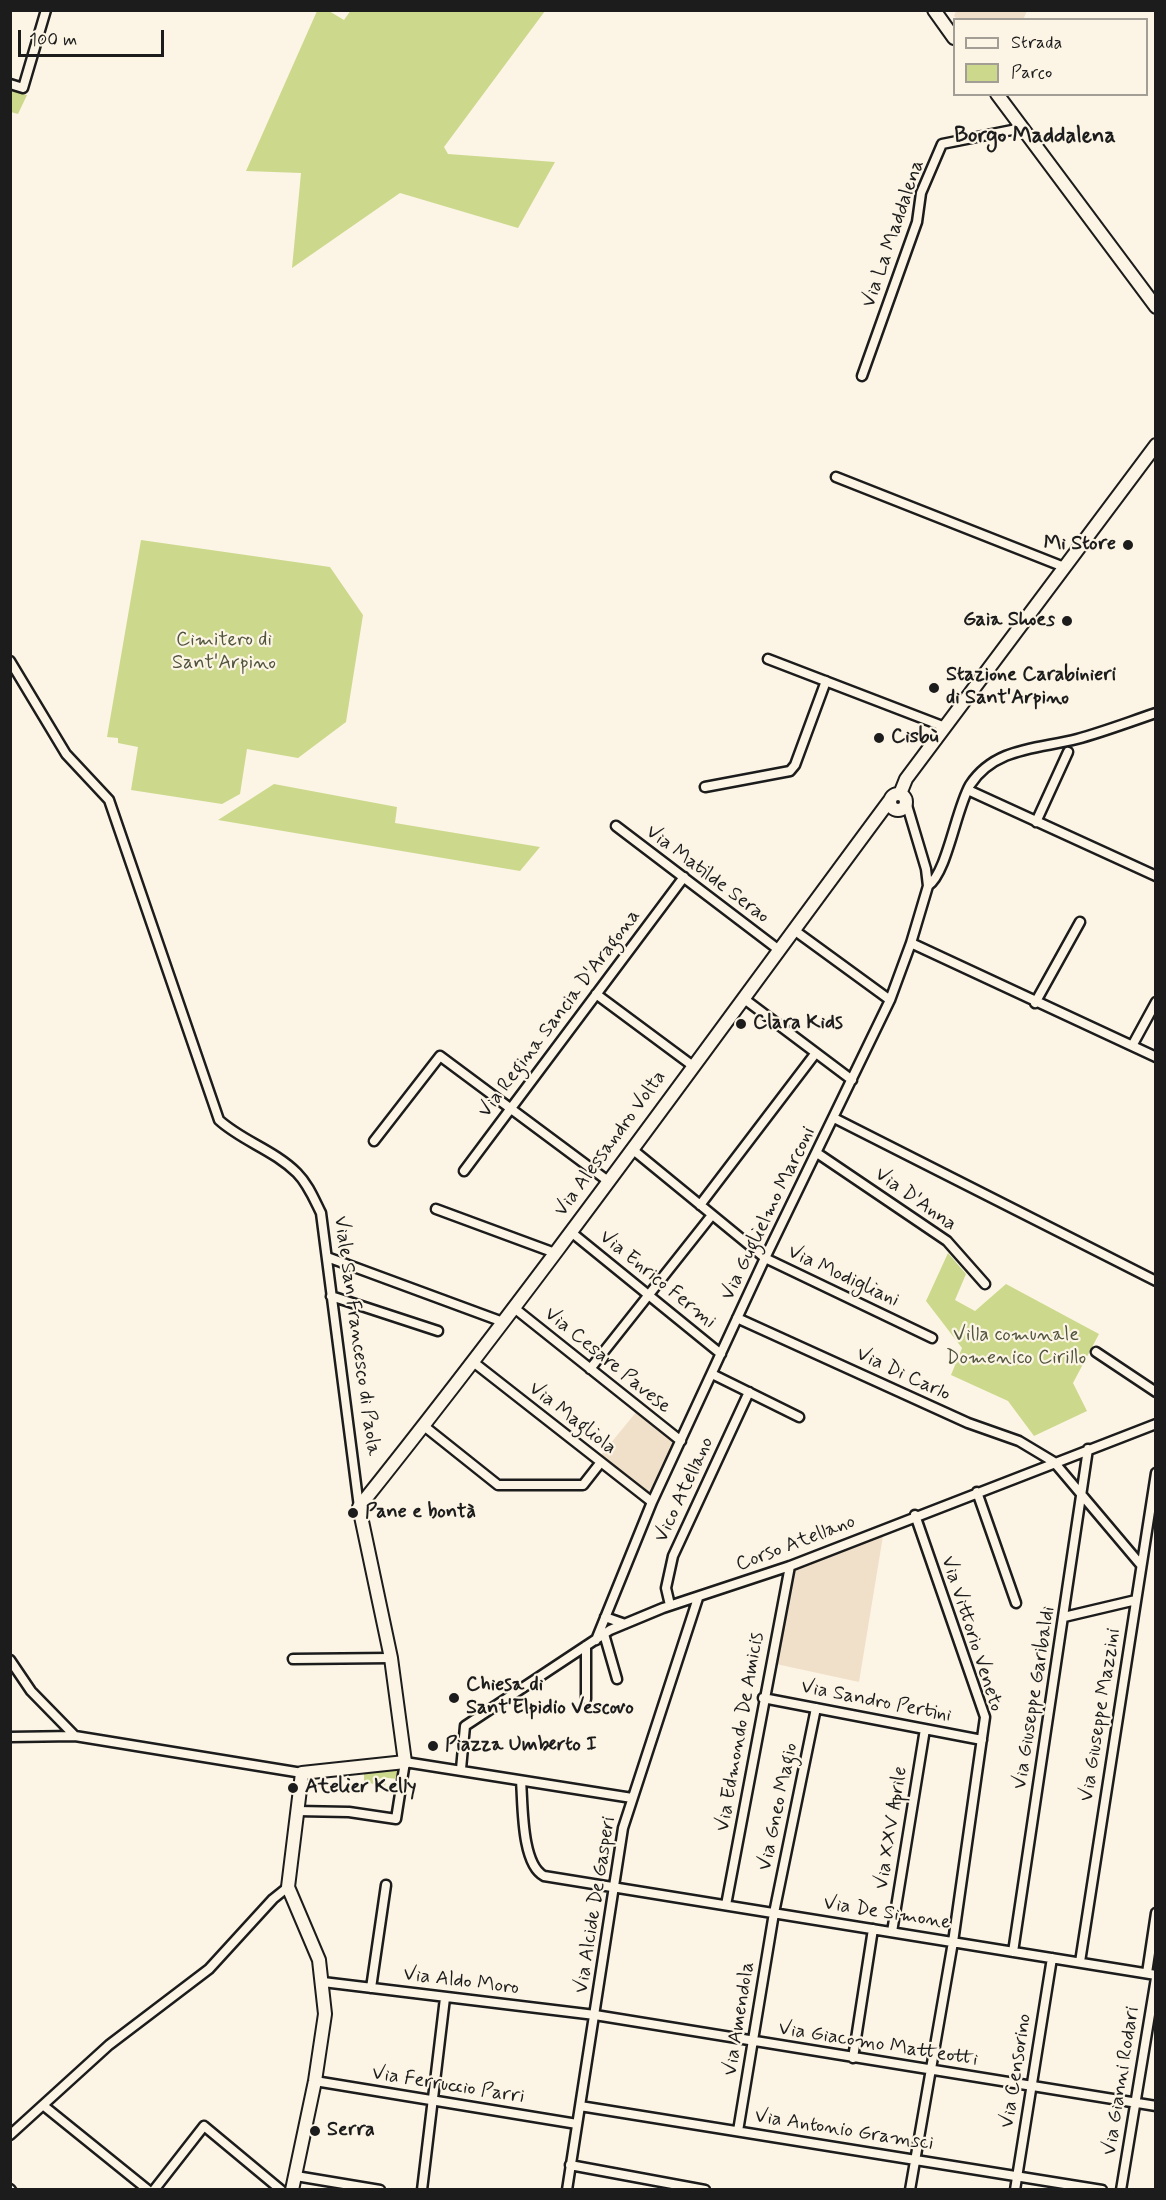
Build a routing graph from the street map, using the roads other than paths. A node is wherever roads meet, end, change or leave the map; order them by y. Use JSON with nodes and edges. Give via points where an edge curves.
{"nodes":[{"id":1,"x":46,"y":10,"type":"edge"},
{"id":2,"x":934,"y":10,"type":"edge"},
{"id":3,"x":953,"y":37,"type":"edge"},
{"id":4,"x":10,"y":84,"type":"edge"},
{"id":5,"x":998,"y":96,"type":"edge"},
{"id":6,"x":1022,"y":128,"type":"junction"},
{"id":7,"x":1155,"y":306,"type":"edge"},
{"id":8,"x":862,"y":376,"type":"dead end"},
{"id":9,"x":1155,"y":445,"type":"edge"},
{"id":10,"x":836,"y":477,"type":"dead end"},
{"id":11,"x":1064,"y":567,"type":"junction"},
{"id":12,"x":768,"y":659,"type":"dead end"},
{"id":13,"x":10,"y":662,"type":"edge"},
{"id":14,"x":826,"y":681,"type":"junction"},
{"id":15,"x":1155,"y":713,"type":"edge"},
{"id":16,"x":945,"y":727,"type":"junction"},
{"id":17,"x":1068,"y":752,"type":"dead end"},
{"id":18,"x":705,"y":787,"type":"dead end"},
{"id":19,"x":968,"y":790,"type":"junction"},
{"id":20,"x":899,"y":801,"type":"junction"},
{"id":21,"x":1036,"y":822,"type":"junction"},
{"id":22,"x":616,"y":826,"type":"dead end"},
{"id":23,"x":1155,"y":876,"type":"edge"},
{"id":24,"x":684,"y":877,"type":"junction"},
{"id":25,"x":928,"y":886,"type":"junction"},
{"id":26,"x":1080,"y":922,"type":"dead end"},
{"id":27,"x":794,"y":930,"type":"junction"},
{"id":28,"x":911,"y":943,"type":"junction"},
{"id":29,"x":779,"y":950,"type":"junction"},
{"id":30,"x":596,"y":994,"type":"junction"},
{"id":31,"x":743,"y":998,"type":"junction"},
{"id":32,"x":890,"y":1000,"type":"junction"},
{"id":33,"x":1155,"y":1002,"type":"edge"},
{"id":34,"x":1035,"y":1003,"type":"junction"},
{"id":35,"x":1132,"y":1046,"type":"junction"},
{"id":36,"x":815,"y":1054,"type":"junction"},
{"id":37,"x":1155,"y":1057,"type":"edge"},
{"id":38,"x":693,"y":1066,"type":"junction"},
{"id":39,"x":852,"y":1080,"type":"junction"},
{"id":40,"x":511,"y":1109,"type":"junction"},
{"id":41,"x":834,"y":1118,"type":"junction"},
{"id":42,"x":374,"y":1141,"type":"dead end"},
{"id":43,"x":632,"y":1149,"type":"junction"},
{"id":44,"x":817,"y":1153,"type":"junction"},
{"id":45,"x":464,"y":1172,"type":"dead end"},
{"id":46,"x":608,"y":1181,"type":"junction"},
{"id":47,"x":700,"y":1205,"type":"junction"},
{"id":48,"x":436,"y":1209,"type":"dead end"},
{"id":49,"x":712,"y":1215,"type":"junction"},
{"id":50,"x":571,"y":1232,"type":"junction"},
{"id":51,"x":555,"y":1253,"type":"junction"},
{"id":52,"x":327,"y":1257,"type":"junction"},
{"id":53,"x":765,"y":1258,"type":"junction"},
{"id":54,"x":1155,"y":1281,"type":"edge"},
{"id":55,"x":985,"y":1284,"type":"dead end"},
{"id":56,"x":648,"y":1294,"type":"junction"},
{"id":57,"x":331,"y":1296,"type":"junction"},
{"id":58,"x":513,"y":1307,"type":"junction"},
{"id":59,"x":737,"y":1318,"type":"junction"},
{"id":60,"x":503,"y":1322,"type":"junction"},
{"id":61,"x":438,"y":1331,"type":"dead end"},
{"id":62,"x":932,"y":1338,"type":"dead end"},
{"id":63,"x":1096,"y":1352,"type":"dead end"},
{"id":64,"x":721,"y":1354,"type":"junction"},
{"id":65,"x":472,"y":1361,"type":"junction"},
{"id":66,"x":590,"y":1369,"type":"junction"},
{"id":67,"x":712,"y":1374,"type":"junction"},
{"id":68,"x":749,"y":1392,"type":"junction"},
{"id":69,"x":1155,"y":1392,"type":"edge"},
{"id":70,"x":799,"y":1417,"type":"dead end"},
{"id":71,"x":1155,"y":1424,"type":"edge"},
{"id":72,"x":424,"y":1426,"type":"junction"},
{"id":73,"x":681,"y":1441,"type":"junction"},
{"id":74,"x":1088,"y":1449,"type":"junction"},
{"id":75,"x":601,"y":1462,"type":"junction"},
{"id":76,"x":1054,"y":1462,"type":"junction"},
{"id":77,"x":1155,"y":1473,"type":"edge"},
{"id":78,"x":977,"y":1492,"type":"junction"},
{"id":79,"x":1082,"y":1496,"type":"junction"},
{"id":80,"x":652,"y":1502,"type":"junction"},
{"id":81,"x":359,"y":1507,"type":"junction"},
{"id":82,"x":915,"y":1515,"type":"junction"},
{"id":83,"x":1141,"y":1565,"type":"junction"},
{"id":84,"x":790,"y":1566,"type":"junction"},
{"id":85,"x":698,"y":1598,"type":"junction"},
{"id":86,"x":1136,"y":1600,"type":"junction"},
{"id":87,"x":1016,"y":1603,"type":"dead end"},
{"id":88,"x":670,"y":1605,"type":"junction"},
{"id":89,"x":605,"y":1617,"type":"junction"},
{"id":90,"x":1064,"y":1617,"type":"junction"},
{"id":91,"x":625,"y":1624,"type":"junction"},
{"id":92,"x":604,"y":1634,"type":"junction"},
{"id":93,"x":596,"y":1640,"type":"junction"},
{"id":94,"x":586,"y":1646,"type":"junction"},
{"id":95,"x":391,"y":1658,"type":"junction"},
{"id":96,"x":293,"y":1659,"type":"dead end"},
{"id":97,"x":10,"y":1660,"type":"edge"},
{"id":98,"x":617,"y":1678,"type":"dead end"},
{"id":99,"x":763,"y":1698,"type":"junction"},
{"id":100,"x":586,"y":1699,"type":"dead end"},
{"id":101,"x":816,"y":1708,"type":"junction"},
{"id":102,"x":925,"y":1729,"type":"junction"},
{"id":103,"x":75,"y":1736,"type":"junction"},
{"id":104,"x":10,"y":1737,"type":"edge"},
{"id":105,"x":982,"y":1740,"type":"junction"},
{"id":106,"x":405,"y":1762,"type":"junction"},
{"id":107,"x":461,"y":1769,"type":"junction"},
{"id":108,"x":302,"y":1773,"type":"junction"},
{"id":109,"x":521,"y":1780,"type":"junction"},
{"id":110,"x":632,"y":1798,"type":"junction"},
{"id":111,"x":297,"y":1811,"type":"junction"},
{"id":112,"x":386,"y":1885,"type":"dead end"},
{"id":113,"x":288,"y":1887,"type":"junction"},
{"id":114,"x":614,"y":1887,"type":"junction"},
{"id":115,"x":726,"y":1905,"type":"junction"},
{"id":116,"x":774,"y":1913,"type":"junction"},
{"id":117,"x":1155,"y":1913,"type":"edge"},
{"id":118,"x":873,"y":1929,"type":"junction"},
{"id":119,"x":892,"y":1932,"type":"junction"},
{"id":120,"x":953,"y":1942,"type":"junction"},
{"id":121,"x":1013,"y":1952,"type":"junction"},
{"id":122,"x":1052,"y":1958,"type":"junction"},
{"id":123,"x":1080,"y":1962,"type":"junction"},
{"id":124,"x":1152,"y":1975,"type":"edge"},
{"id":125,"x":323,"y":1982,"type":"junction"},
{"id":126,"x":370,"y":1988,"type":"junction"},
{"id":127,"x":445,"y":1998,"type":"junction"},
{"id":128,"x":595,"y":2015,"type":"junction"},
{"id":129,"x":753,"y":2042,"type":"junction"},
{"id":130,"x":853,"y":2058,"type":"junction"},
{"id":131,"x":931,"y":2070,"type":"junction"},
{"id":132,"x":315,"y":2081,"type":"junction"},
{"id":133,"x":1031,"y":2086,"type":"junction"},
{"id":134,"x":434,"y":2101,"type":"junction"},
{"id":135,"x":1135,"y":2103,"type":"junction"},
{"id":136,"x":44,"y":2106,"type":"junction"},
{"id":137,"x":579,"y":2106,"type":"junction"},
{"id":138,"x":1155,"y":2106,"type":"edge"},
{"id":139,"x":577,"y":2124,"type":"junction"},
{"id":140,"x":738,"y":2131,"type":"junction"},
{"id":141,"x":10,"y":2135,"type":"edge"},
{"id":142,"x":916,"y":2160,"type":"junction"},
{"id":143,"x":570,"y":2165,"type":"junction"},
{"id":144,"x":296,"y":2176,"type":"junction"},
{"id":145,"x":1017,"y":2176,"type":"junction"},
{"id":146,"x":148,"y":2190,"type":"edge"},
{"id":147,"x":153,"y":2190,"type":"edge"},
{"id":148,"x":280,"y":2190,"type":"edge"},
{"id":149,"x":292,"y":2190,"type":"edge"},
{"id":150,"x":380,"y":2190,"type":"edge"},
{"id":151,"x":423,"y":2190,"type":"edge"},
{"id":152,"x":567,"y":2190,"type":"edge"},
{"id":153,"x":705,"y":2190,"type":"edge"},
{"id":154,"x":910,"y":2190,"type":"edge"},
{"id":155,"x":1015,"y":2190,"type":"edge"},
{"id":156,"x":1102,"y":2190,"type":"edge"},
{"id":157,"x":1120,"y":2190,"type":"edge"}],
"edges":[{"from":1,"to":4,"type":"street","via":[[23,88]]},
{"from":2,"to":3,"type":"street"},
{"from":5,"to":6,"type":"street"},
{"from":6,"to":7,"type":"street"},
{"from":6,"to":8,"type":"street","name":"Via La Maddalena","via":[[942,144],[921,193],[917,222]]},
{"from":9,"to":11,"type":"street","name":"Via Alessandro Volta"},
{"from":10,"to":11,"type":"street"},
{"from":11,"to":16,"type":"street","name":"Via Alessandro Volta"},
{"from":12,"to":14,"type":"street"},
{"from":13,"to":52,"type":"street","name":"Viale San Francesco di Paola","via":[[66,754],[109,800],[219,1120],[298,1174],[321,1213]]},
{"from":14,"to":16,"type":"street"},
{"from":14,"to":18,"type":"street","via":[[790,771]]},
{"from":15,"to":19,"type":"street","via":[[1076,739],[1018,750],[986,769]]},
{"from":16,"to":20,"type":"street","name":"Via Alessandro Volta","via":[[906,779]]},
{"from":17,"to":21,"type":"street"},
{"from":19,"to":21,"type":"street"},
{"from":19,"to":25,"type":"street","via":[[938,872]]},
{"from":20,"to":25,"type":"street","name":"Via Guglielmo Marconi","via":[[910,819]]},
{"from":20,"to":27,"type":"street","name":"Via Alessandro Volta"},
{"from":21,"to":23,"type":"street"},
{"from":22,"to":24,"type":"street","name":"Via Matilde Serao"},
{"from":24,"to":29,"type":"street","name":"Via Matilde Serao"},
{"from":24,"to":30,"type":"street","name":"Via Regina Sancia D'Aragona"},
{"from":25,"to":28,"type":"street","name":"Via Guglielmo Marconi"},
{"from":26,"to":34,"type":"street"},
{"from":27,"to":29,"type":"street","name":"Via Alessandro Volta"},
{"from":27,"to":32,"type":"street"},
{"from":28,"to":32,"type":"street","name":"Via Guglielmo Marconi"},
{"from":28,"to":34,"type":"street"},
{"from":29,"to":31,"type":"street","name":"Via Alessandro Volta"},
{"from":30,"to":38,"type":"street"},
{"from":30,"to":40,"type":"street","name":"Via Regina Sancia D'Aragona"},
{"from":31,"to":36,"type":"street"},
{"from":31,"to":38,"type":"street","name":"Via Alessandro Volta"},
{"from":32,"to":39,"type":"street","name":"Via Guglielmo Marconi"},
{"from":33,"to":35,"type":"street"},
{"from":34,"to":35,"type":"street"},
{"from":35,"to":37,"type":"street"},
{"from":36,"to":39,"type":"street"},
{"from":36,"to":47,"type":"street"},
{"from":38,"to":43,"type":"street","name":"Via Alessandro Volta"},
{"from":39,"to":41,"type":"street","name":"Via Guglielmo Marconi"},
{"from":40,"to":42,"type":"street","via":[[440,1056]]},
{"from":40,"to":45,"type":"street","name":"Via Regina Sancia D'Aragona"},
{"from":40,"to":46,"type":"street"},
{"from":41,"to":44,"type":"street","name":"Via Guglielmo Marconi"},
{"from":41,"to":54,"type":"street"},
{"from":43,"to":46,"type":"street","name":"Via Alessandro Volta"},
{"from":43,"to":47,"type":"street","name":"Via Modigliani"},
{"from":44,"to":53,"type":"street","name":"Via Guglielmo Marconi"},
{"from":44,"to":55,"type":"street","name":"Via D'Anna","via":[[946,1241]]},
{"from":46,"to":50,"type":"street","name":"Via Alessandro Volta"},
{"from":47,"to":49,"type":"street","name":"Via Modigliani"},
{"from":48,"to":51,"type":"street"},
{"from":49,"to":53,"type":"street","name":"Via Modigliani"},
{"from":49,"to":56,"type":"street"},
{"from":50,"to":51,"type":"street","name":"Via Alessandro Volta"},
{"from":50,"to":56,"type":"street","name":"Via Enrico Fermi"},
{"from":51,"to":58,"type":"street","name":"Via Alessandro Volta"},
{"from":52,"to":57,"type":"street","name":"Viale San Francesco di Paola"},
{"from":52,"to":60,"type":"street"},
{"from":53,"to":59,"type":"street","name":"Via Guglielmo Marconi"},
{"from":53,"to":62,"type":"street","name":"Via Modigliani"},
{"from":56,"to":64,"type":"street","name":"Via Enrico Fermi"},
{"from":56,"to":66,"type":"street"},
{"from":57,"to":61,"type":"street"},
{"from":57,"to":81,"type":"street","name":"Viale San Francesco di Paola"},
{"from":58,"to":60,"type":"street","name":"Via Alessandro Volta"},
{"from":58,"to":66,"type":"street","name":"Via Cesare Pavese"},
{"from":59,"to":64,"type":"street","name":"Via Guglielmo Marconi"},
{"from":59,"to":76,"type":"street","name":"Via Di Carlo","via":[[968,1423],[1019,1441]]},
{"from":60,"to":65,"type":"street","name":"Via Alessandro Volta"},
{"from":63,"to":69,"type":"street"},
{"from":64,"to":67,"type":"street","name":"Via Guglielmo Marconi"},
{"from":65,"to":72,"type":"street","name":"Via Alessandro Volta"},
{"from":65,"to":75,"type":"street","name":"Via Magliola"},
{"from":66,"to":73,"type":"street","name":"Via Cesare Pavese"},
{"from":67,"to":68,"type":"street"},
{"from":67,"to":73,"type":"street","name":"Via Guglielmo Marconi"},
{"from":68,"to":70,"type":"street"},
{"from":68,"to":88,"type":"street","name":"Vico Atellano","via":[[673,1556],[666,1588]]},
{"from":71,"to":74,"type":"street","name":"Corso Atellano"},
{"from":72,"to":75,"type":"street","via":[[498,1485],[583,1485]]},
{"from":72,"to":81,"type":"street","name":"Via Alessandro Volta"},
{"from":73,"to":80,"type":"street","name":"Via Guglielmo Marconi"},
{"from":74,"to":76,"type":"street","name":"Corso Atellano"},
{"from":74,"to":79,"type":"street","name":"Via Giuseppe Garibaldi"},
{"from":75,"to":80,"type":"street","name":"Via Magliola"},
{"from":76,"to":78,"type":"street","name":"Corso Atellano"},
{"from":76,"to":79,"type":"street","name":"Via Di Carlo"},
{"from":77,"to":83,"type":"street","name":"Via Giuseppe Mazzini"},
{"from":78,"to":82,"type":"street","name":"Corso Atellano"},
{"from":78,"to":87,"type":"street"},
{"from":79,"to":83,"type":"street","name":"Via Di Carlo"},
{"from":79,"to":90,"type":"street","name":"Via Giuseppe Garibaldi"},
{"from":80,"to":89,"type":"street","name":"Via Guglielmo Marconi"},
{"from":81,"to":95,"type":"street","name":"Viale San Francesco di Paola"},
{"from":82,"to":84,"type":"street","name":"Corso Atellano"},
{"from":82,"to":105,"type":"street","name":"Via Vittorio Veneto","via":[[985,1717]]},
{"from":83,"to":86,"type":"street","name":"Via Giuseppe Mazzini"},
{"from":84,"to":85,"type":"street","name":"Corso Atellano"},
{"from":84,"to":99,"type":"street","name":"Via Edmondo De Amicis"},
{"from":85,"to":88,"type":"street","name":"Corso Atellano"},
{"from":85,"to":110,"type":"street","name":"Via Alcide De Gasperi"},
{"from":86,"to":90,"type":"street"},
{"from":86,"to":123,"type":"street","name":"Via Giuseppe Mazzini"},
{"from":88,"to":91,"type":"street","name":"Corso Atellano"},
{"from":89,"to":91,"type":"street"},
{"from":89,"to":93,"type":"street","name":"Via Guglielmo Marconi"},
{"from":90,"to":121,"type":"street","name":"Via Giuseppe Garibaldi"},
{"from":91,"to":92,"type":"street","name":"Corso Atellano"},
{"from":92,"to":93,"type":"street","name":"Corso Atellano"},
{"from":92,"to":98,"type":"street"},
{"from":93,"to":94,"type":"street","name":"Corso Atellano"},
{"from":94,"to":100,"type":"street"},
{"from":94,"to":107,"type":"street","name":"Corso Atellano","via":[[465,1726]]},
{"from":95,"to":96,"type":"street"},
{"from":95,"to":106,"type":"street","name":"Viale San Francesco di Paola"},
{"from":97,"to":103,"type":"street","via":[[31,1690]]},
{"from":99,"to":101,"type":"street","name":"Via Sandro Pertini"},
{"from":99,"to":115,"type":"street","name":"Via Edmondo De Amicis"},
{"from":101,"to":102,"type":"street","name":"Via Sandro Pertini"},
{"from":101,"to":116,"type":"street","name":"Via Gneo Magio"},
{"from":102,"to":105,"type":"street","name":"Via Sandro Pertini"},
{"from":102,"to":119,"type":"street","name":"Via XXV Aprile"},
{"from":103,"to":104,"type":"street"},
{"from":103,"to":108,"type":"street"},
{"from":105,"to":120,"type":"street","name":"Via Vittorio Veneto"},
{"from":106,"to":107,"type":"street"},
{"from":106,"to":108,"type":"street"},
{"from":106,"to":111,"type":"street","via":[[396,1819],[349,1812]]},
{"from":107,"to":109,"type":"street"},
{"from":108,"to":111,"type":"street"},
{"from":109,"to":110,"type":"street"},
{"from":109,"to":114,"type":"street","name":"Via De Simone","via":[[525,1838],[539,1874]]},
{"from":110,"to":114,"type":"street","name":"Via Alcide De Gasperi"},
{"from":111,"to":113,"type":"street"},
{"from":112,"to":126,"type":"street"},
{"from":113,"to":125,"type":"street","via":[[319,1960]]},
{"from":113,"to":136,"type":"street","via":[[209,1969],[109,2045]]},
{"from":114,"to":115,"type":"street","name":"Via De Simone"},
{"from":114,"to":128,"type":"street","name":"Via Alcide De Gasperi"},
{"from":115,"to":116,"type":"street","name":"Via De Simone"},
{"from":116,"to":118,"type":"street","name":"Via De Simone"},
{"from":116,"to":129,"type":"street","name":"Via Amendola"},
{"from":117,"to":124,"type":"street","name":"Via Gianni Rodari"},
{"from":118,"to":119,"type":"street","name":"Via De Simone"},
{"from":118,"to":130,"type":"street"},
{"from":119,"to":120,"type":"street","name":"Via De Simone"},
{"from":120,"to":121,"type":"street","name":"Via De Simone"},
{"from":120,"to":131,"type":"street","name":"Via Vittorio Veneto"},
{"from":121,"to":122,"type":"street","name":"Via De Simone"},
{"from":122,"to":123,"type":"street","name":"Via De Simone"},
{"from":122,"to":133,"type":"street","name":"Via Censorino"},
{"from":123,"to":124,"type":"street","name":"Via De Simone"},
{"from":124,"to":135,"type":"street","name":"Via Gianni Rodari"},
{"from":125,"to":126,"type":"street","name":"Via Aldo Moro"},
{"from":125,"to":132,"type":"street","via":[[325,2014]]},
{"from":126,"to":127,"type":"street","name":"Via Aldo Moro"},
{"from":127,"to":128,"type":"street","name":"Via Aldo Moro"},
{"from":127,"to":134,"type":"street"},
{"from":128,"to":129,"type":"street","name":"Via Giacomo Matteotti"},
{"from":128,"to":137,"type":"street","name":"Via Alcide De Gasperi"},
{"from":129,"to":130,"type":"street","name":"Via Giacomo Matteotti"},
{"from":129,"to":140,"type":"street","name":"Via Amendola"},
{"from":130,"to":131,"type":"street","name":"Via Giacomo Matteotti"},
{"from":131,"to":133,"type":"street","name":"Via Giacomo Matteotti"},
{"from":131,"to":142,"type":"street","name":"Via Vittorio Veneto"},
{"from":132,"to":134,"type":"street","name":"Via Ferruccio Parri"},
{"from":132,"to":144,"type":"street"},
{"from":133,"to":135,"type":"street","name":"Via Giacomo Matteotti"},
{"from":133,"to":145,"type":"street","name":"Via Censorino"},
{"from":134,"to":139,"type":"street","name":"Via Ferruccio Parri"},
{"from":134,"to":151,"type":"street"},
{"from":135,"to":138,"type":"street","name":"Via Giacomo Matteotti"},
{"from":135,"to":157,"type":"street","name":"Via Gianni Rodari"},
{"from":136,"to":141,"type":"street"},
{"from":136,"to":146,"type":"street"},
{"from":137,"to":139,"type":"street","name":"Via Alcide De Gasperi"},
{"from":137,"to":140,"type":"street","name":"Via Antonio Gramsci"},
{"from":139,"to":143,"type":"street","name":"Via Alcide De Gasperi"},
{"from":140,"to":142,"type":"street","name":"Via Antonio Gramsci"},
{"from":142,"to":145,"type":"street","name":"Via Antonio Gramsci"},
{"from":142,"to":154,"type":"street","name":"Via Vittorio Veneto"},
{"from":143,"to":152,"type":"street","name":"Via Alcide De Gasperi"},
{"from":143,"to":153,"type":"street"},
{"from":144,"to":149,"type":"street"},
{"from":144,"to":150,"type":"street"},
{"from":145,"to":155,"type":"street","name":"Via Censorino"},
{"from":145,"to":156,"type":"street","name":"Via Antonio Gramsci"},
{"from":147,"to":148,"type":"street","via":[[204,2126]]}]}
